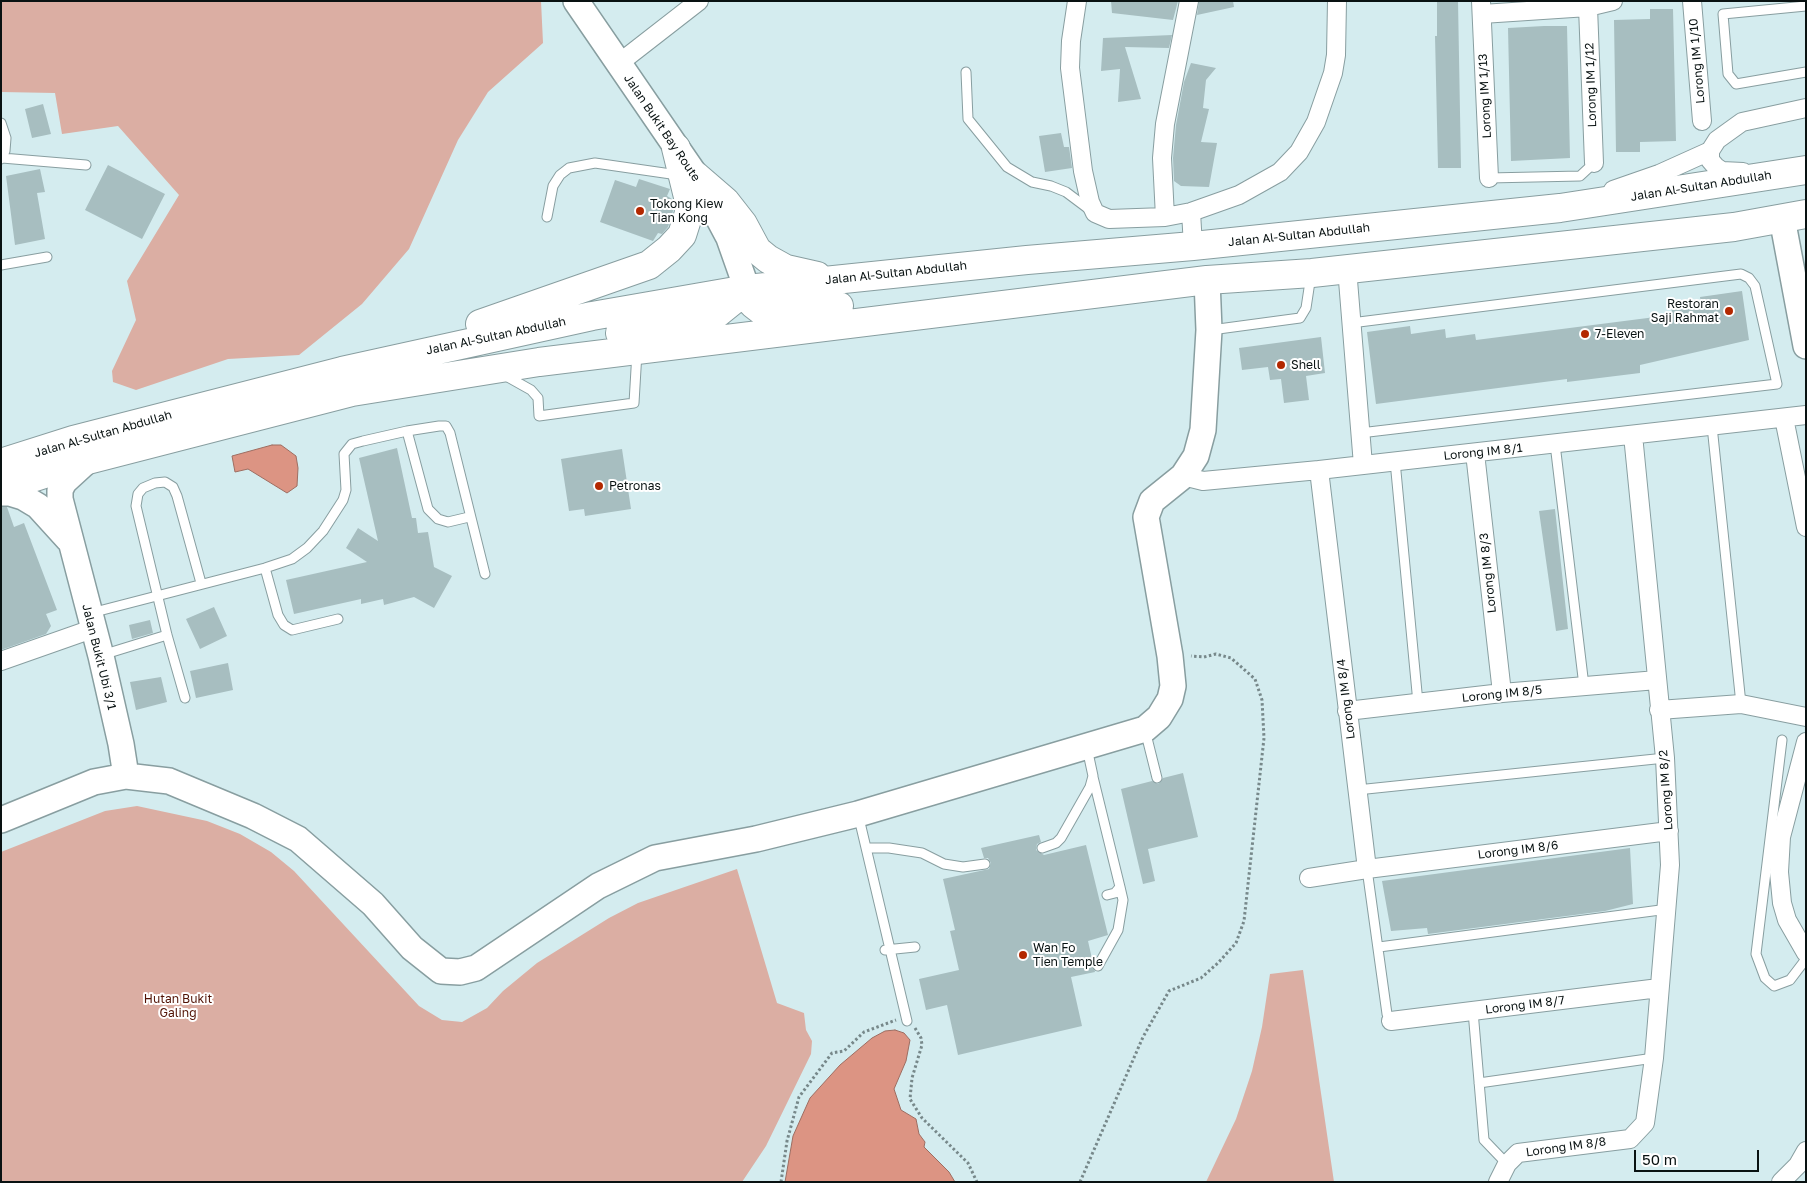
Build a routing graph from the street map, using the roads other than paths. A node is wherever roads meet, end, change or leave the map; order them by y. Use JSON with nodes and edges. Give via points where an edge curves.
{"nodes":[{"id":1,"x":576,"y":1,"type":"edge"},
{"id":2,"x":699,"y":1,"type":"edge"},
{"id":3,"x":1077,"y":1,"type":"edge"},
{"id":4,"x":1189,"y":1,"type":"edge"},
{"id":5,"x":1337,"y":1,"type":"edge"},
{"id":6,"x":1613,"y":1,"type":"edge"},
{"id":7,"x":1692,"y":1,"type":"edge"},
{"id":8,"x":1806,"y":6,"type":"edge"},
{"id":9,"x":1588,"y":7,"type":"junction"},
{"id":10,"x":1481,"y":8,"type":"edge"},
{"id":11,"x":618,"y":64,"type":"junction"},
{"id":12,"x":966,"y":72,"type":"dead end"},
{"id":13,"x":1806,"y":72,"type":"edge"},
{"id":14,"x":1806,"y":108,"type":"edge"},
{"id":15,"x":1702,"y":121,"type":"dead end"},
{"id":16,"x":1,"y":123,"type":"edge"},
{"id":17,"x":676,"y":148,"type":"joint"},
{"id":18,"x":1710,"y":152,"type":"junction"},
{"id":19,"x":2,"y":158,"type":"edge"},
{"id":20,"x":1594,"y":164,"type":"joint"},
{"id":21,"x":86,"y":166,"type":"dead end"},
{"id":22,"x":1806,"y":170,"type":"edge"},
{"id":23,"x":1778,"y":174,"type":"junction"},
{"id":24,"x":690,"y":176,"type":"junction"},
{"id":25,"x":1489,"y":178,"type":"joint"},
{"id":26,"x":1560,"y":208,"type":"junction"},
{"id":27,"x":1191,"y":212,"type":"junction"},
{"id":28,"x":1095,"y":213,"type":"junction"},
{"id":29,"x":1794,"y":216,"type":"edge"},
{"id":30,"x":547,"y":217,"type":"dead end"},
{"id":31,"x":1165,"y":217,"type":"junction"},
{"id":32,"x":1193,"y":246,"type":"junction"},
{"id":33,"x":47,"y":257,"type":"dead end"},
{"id":34,"x":1,"y":265,"type":"edge"},
{"id":35,"x":1347,"y":268,"type":"junction"},
{"id":36,"x":1312,"y":273,"type":"junction"},
{"id":37,"x":832,"y":280,"type":"junction"},
{"id":38,"x":1207,"y":280,"type":"junction"},
{"id":39,"x":747,"y":289,"type":"junction"},
{"id":40,"x":1351,"y":323,"type":"junction"},
{"id":41,"x":1209,"y":330,"type":"junction"},
{"id":42,"x":1806,"y":346,"type":"edge"},
{"id":43,"x":637,"y":349,"type":"junction"},
{"id":44,"x":492,"y":370,"type":"junction"},
{"id":45,"x":347,"y":381,"type":"junction"},
{"id":46,"x":1806,"y":415,"type":"edge"},
{"id":47,"x":1784,"y":418,"type":"junction"},
{"id":48,"x":1712,"y":426,"type":"junction"},
{"id":49,"x":407,"y":432,"type":"junction"},
{"id":50,"x":1360,"y":433,"type":"junction"},
{"id":51,"x":1633,"y":435,"type":"junction"},
{"id":52,"x":1555,"y":444,"type":"junction"},
{"id":53,"x":1475,"y":453,"type":"junction"},
{"id":54,"x":88,"y":460,"type":"junction"},
{"id":55,"x":1395,"y":462,"type":"junction"},
{"id":56,"x":1,"y":463,"type":"edge"},
{"id":57,"x":1363,"y":465,"type":"junction"},
{"id":58,"x":1319,"y":470,"type":"junction"},
{"id":59,"x":1183,"y":476,"type":"junction"},
{"id":60,"x":1,"y":488,"type":"edge"},
{"id":61,"x":1,"y":493,"type":"edge"},
{"id":62,"x":469,"y":517,"type":"junction"},
{"id":63,"x":1806,"y":527,"type":"edge"},
{"id":64,"x":68,"y":539,"type":"junction"},
{"id":65,"x":265,"y":568,"type":"junction"},
{"id":66,"x":485,"y":574,"type":"dead end"},
{"id":67,"x":200,"y":583,"type":"junction"},
{"id":68,"x":159,"y":594,"type":"junction"},
{"id":69,"x":338,"y":619,"type":"dead end"},
{"id":70,"x":90,"y":621,"type":"junction"},
{"id":71,"x":167,"y":635,"type":"junction"},
{"id":72,"x":101,"y":656,"type":"junction"},
{"id":73,"x":1,"y":661,"type":"edge"},
{"id":74,"x":1657,"y":680,"type":"junction"},
{"id":75,"x":1584,"y":686,"type":"junction"},
{"id":76,"x":1502,"y":693,"type":"junction"},
{"id":77,"x":185,"y":698,"type":"dead end"},
{"id":78,"x":1418,"y":703,"type":"junction"},
{"id":79,"x":1742,"y":704,"type":"junction"},
{"id":80,"x":1659,"y":710,"type":"junction"},
{"id":81,"x":1347,"y":711,"type":"junction"},
{"id":82,"x":1806,"y":717,"type":"edge"},
{"id":83,"x":1145,"y":729,"type":"junction"},
{"id":84,"x":1782,"y":740,"type":"dead end"},
{"id":85,"x":1806,"y":742,"type":"edge"},
{"id":86,"x":1087,"y":748,"type":"junction"},
{"id":87,"x":1665,"y":758,"type":"junction"},
{"id":88,"x":126,"y":776,"type":"junction"},
{"id":89,"x":1093,"y":776,"type":"junction"},
{"id":90,"x":1157,"y":778,"type":"dead end"},
{"id":91,"x":1357,"y":790,"type":"junction"},
{"id":92,"x":858,"y":814,"type":"junction"},
{"id":93,"x":1,"y":820,"type":"edge"},
{"id":94,"x":1669,"y":831,"type":"junction"},
{"id":95,"x":867,"y":848,"type":"junction"},
{"id":96,"x":1042,"y":848,"type":"dead end"},
{"id":97,"x":985,"y":864,"type":"dead end"},
{"id":98,"x":1367,"y":869,"type":"junction"},
{"id":99,"x":1309,"y":878,"type":"dead end"},
{"id":100,"x":1120,"y":887,"type":"junction"},
{"id":101,"x":1107,"y":896,"type":"dead end"},
{"id":102,"x":1668,"y":909,"type":"junction"},
{"id":103,"x":915,"y":947,"type":"dead end"},
{"id":104,"x":1379,"y":947,"type":"junction"},
{"id":105,"x":887,"y":950,"type":"junction"},
{"id":106,"x":1806,"y":953,"type":"edge"},
{"id":107,"x":1806,"y":960,"type":"edge"},
{"id":108,"x":1098,"y":966,"type":"dead end"},
{"id":109,"x":1659,"y":988,"type":"junction"},
{"id":110,"x":1473,"y":1011,"type":"junction"},
{"id":111,"x":907,"y":1021,"type":"road end"},
{"id":112,"x":1391,"y":1021,"type":"joint"},
{"id":113,"x":1654,"y":1058,"type":"junction"},
{"id":114,"x":1479,"y":1083,"type":"junction"},
{"id":115,"x":1630,"y":1139,"type":"joint"},
{"id":116,"x":1806,"y":1150,"type":"edge"},
{"id":117,"x":1506,"y":1164,"type":"junction"},
{"id":118,"x":1498,"y":1182,"type":"edge"},
{"id":119,"x":1781,"y":1182,"type":"edge"}],
"edges":[{"from":1,"to":11,"type":"street","name":"Jalan Bukit Bay Route"},
{"from":2,"to":11,"type":"street"},
{"from":3,"to":28,"type":"street","via":[[1070,68],[1083,171]]},
{"from":4,"to":31,"type":"street","via":[[1165,124],[1162,158]]},
{"from":5,"to":27,"type":"street","via":[[1333,73],[1316,122],[1299,152],[1265,183],[1239,196]]},
{"from":6,"to":9,"type":"street"},
{"from":7,"to":15,"type":"street","name":"Lorong IM 1/10"},
{"from":8,"to":13,"type":"lane","via":[[1723,14],[1728,74],[1736,84]]},
{"from":9,"to":10,"type":"street"},
{"from":9,"to":20,"type":"street","name":"Lorong IM 1/12"},
{"from":10,"to":25,"type":"street","name":"Lorong IM 1/13"},
{"from":11,"to":17,"type":"street","name":"Jalan Bukit Bay Route"},
{"from":12,"to":28,"type":"lane","via":[[968,119],[1007,167],[1032,182],[1066,192]]},
{"from":14,"to":18,"type":"street","via":[[1742,122],[1717,140]]},
{"from":16,"to":19,"type":"lane","via":[[6,138]]},
{"from":17,"to":24,"type":"main road"},
{"from":18,"to":23,"type":"street","via":[[1710,160],[1722,171]]},
{"from":18,"to":26,"type":"street","via":[[1659,174]]},
{"from":19,"to":21,"type":"lane"},
{"from":20,"to":25,"type":"lane","via":[[1580,176]]},
{"from":22,"to":23,"type":"main road","name":"Jalan Al-Sultan Abdullah"},
{"from":23,"to":26,"type":"main road","name":"Jalan Al-Sultan Abdullah"},
{"from":24,"to":30,"type":"lane","via":[[595,163],[569,168],[553,186]]},
{"from":24,"to":37,"type":"main road","via":[[725,201],[768,260],[786,269]]},
{"from":24,"to":39,"type":"street","name":"Jalan Bukit Bay Route","via":[[728,238]]},
{"from":24,"to":45,"type":"main road","via":[[689,213],[682,235],[649,265]]},
{"from":26,"to":32,"type":"main road","name":"Jalan Al-Sultan Abdullah"},
{"from":27,"to":31,"type":"street"},
{"from":27,"to":32,"type":"street"},
{"from":28,"to":31,"type":"street","via":[[1109,219]]},
{"from":29,"to":35,"type":"main road","name":"Jalan Al-Sultan Abdullah","via":[[1724,228]]},
{"from":29,"to":42,"type":"street"},
{"from":32,"to":37,"type":"main road","name":"Jalan Al-Sultan Abdullah"},
{"from":33,"to":34,"type":"lane"},
{"from":35,"to":36,"type":"main road","name":"Jalan Al-Sultan Abdullah"},
{"from":35,"to":40,"type":"street"},
{"from":36,"to":38,"type":"main road","name":"Jalan Al-Sultan Abdullah"},
{"from":36,"to":41,"type":"lane","via":[[1306,308],[1300,318]]},
{"from":37,"to":39,"type":"main road","name":"Jalan Al-Sultan Abdullah"},
{"from":38,"to":39,"type":"main road","via":[[1093,281],[784,312],[762,311],[754,304]]},
{"from":38,"to":41,"type":"street"},
{"from":38,"to":43,"type":"main road","name":"Jalan Al-Sultan Abdullah"},
{"from":39,"to":45,"type":"main road","via":[[710,318],[567,340]]},
{"from":40,"to":50,"type":"street"},
{"from":40,"to":50,"type":"lane","via":[[1741,274],[1755,286],[1777,384]]},
{"from":41,"to":59,"type":"street","via":[[1203,430],[1196,456]]},
{"from":43,"to":44,"type":"main road","name":"Jalan Al-Sultan Abdullah"},
{"from":43,"to":44,"type":"lane","via":[[634,403],[540,416],[538,398],[531,390]]},
{"from":44,"to":45,"type":"main road","name":"Jalan Al-Sultan Abdullah"},
{"from":45,"to":54,"type":"main road","name":"Jalan Al-Sultan Abdullah"},
{"from":45,"to":56,"type":"main road","name":"Jalan Al-Sultan Abdullah","via":[[73,440]]},
{"from":46,"to":47,"type":"street","name":"Lorong IM 8/1"},
{"from":47,"to":48,"type":"street","name":"Lorong IM 8/1"},
{"from":47,"to":63,"type":"street"},
{"from":48,"to":51,"type":"street","name":"Lorong IM 8/1"},
{"from":48,"to":79,"type":"lane"},
{"from":49,"to":62,"type":"lane","via":[[428,508],[438,520],[448,522]]},
{"from":49,"to":62,"type":"lane","via":[[446,426]]},
{"from":49,"to":65,"type":"lane","via":[[352,444],[347,448],[344,454],[346,490],[324,530],[292,558]]},
{"from":50,"to":57,"type":"street"},
{"from":51,"to":52,"type":"street","name":"Lorong IM 8/1"},
{"from":51,"to":74,"type":"street","name":"Lorong IM 8/2"},
{"from":52,"to":53,"type":"street","name":"Lorong IM 8/1"},
{"from":52,"to":75,"type":"lane"},
{"from":53,"to":55,"type":"street","name":"Lorong IM 8/1"},
{"from":53,"to":76,"type":"street","name":"Lorong IM 8/3"},
{"from":54,"to":60,"type":"main road","name":"Jalan Al-Sultan Abdullah"},
{"from":54,"to":64,"type":"street","name":"Jalan Bukit Ubi 3/1","via":[[64,482],[60,490]]},
{"from":55,"to":57,"type":"street","name":"Lorong IM 8/1"},
{"from":55,"to":78,"type":"lane"},
{"from":57,"to":58,"type":"street","name":"Lorong IM 8/1"},
{"from":58,"to":59,"type":"street","name":"Lorong IM 8/1","via":[[1203,480]]},
{"from":58,"to":81,"type":"street","name":"Lorong IM 8/4"},
{"from":59,"to":83,"type":"street","via":[[1152,502],[1146,518],[1173,686],[1170,699],[1159,717]]},
{"from":61,"to":64,"type":"street","via":[[23,496],[38,506]]},
{"from":62,"to":66,"type":"lane"},
{"from":64,"to":70,"type":"street","name":"Jalan Bukit Ubi 3/1"},
{"from":65,"to":67,"type":"lane"},
{"from":65,"to":69,"type":"lane","via":[[278,615],[284,625],[292,630]]},
{"from":67,"to":68,"type":"lane"},
{"from":67,"to":68,"type":"lane","via":[[178,496],[165,482],[155,483],[138,494],[136,506]]},
{"from":68,"to":70,"type":"lane"},
{"from":68,"to":71,"type":"lane"},
{"from":70,"to":72,"type":"street","name":"Jalan Bukit Ubi 3/1"},
{"from":70,"to":73,"type":"street"},
{"from":71,"to":72,"type":"lane"},
{"from":71,"to":77,"type":"lane"},
{"from":72,"to":88,"type":"street","name":"Jalan Bukit Ubi 3/1"},
{"from":74,"to":75,"type":"street","name":"Lorong IM 8/5"},
{"from":74,"to":80,"type":"street","name":"Lorong IM 8/2"},
{"from":75,"to":76,"type":"street","name":"Lorong IM 8/5"},
{"from":76,"to":78,"type":"street","name":"Lorong IM 8/5"},
{"from":78,"to":81,"type":"street","name":"Lorong IM 8/5"},
{"from":79,"to":80,"type":"street"},
{"from":79,"to":82,"type":"street"},
{"from":80,"to":87,"type":"street","name":"Lorong IM 8/2"},
{"from":81,"to":91,"type":"street","name":"Lorong IM 8/4"},
{"from":83,"to":86,"type":"street"},
{"from":83,"to":90,"type":"lane"},
{"from":84,"to":107,"type":"lane","via":[[1756,954],[1765,978],[1774,986],[1790,980]]},
{"from":85,"to":106,"type":"street","via":[[1781,837],[1779,872],[1787,920]]},
{"from":86,"to":89,"type":"lane"},
{"from":86,"to":92,"type":"street"},
{"from":87,"to":91,"type":"lane"},
{"from":87,"to":94,"type":"street","name":"Lorong IM 8/2"},
{"from":88,"to":92,"type":"street","via":[[169,781],[253,816],[298,839],[373,904],[412,948],[441,971],[450,972],[476,968],[598,886],[655,858],[756,839]]},
{"from":88,"to":93,"type":"street","via":[[94,782]]},
{"from":89,"to":96,"type":"lane","via":[[1084,799],[1061,838]]},
{"from":89,"to":100,"type":"lane"},
{"from":91,"to":98,"type":"street","name":"Lorong IM 8/4"},
{"from":92,"to":95,"type":"lane"},
{"from":94,"to":98,"type":"street","name":"Lorong IM 8/6"},
{"from":94,"to":102,"type":"street","name":"Lorong IM 8/2"},
{"from":95,"to":97,"type":"lane","via":[[922,853],[944,864],[963,867]]},
{"from":95,"to":105,"type":"lane"},
{"from":98,"to":99,"type":"street"},
{"from":98,"to":104,"type":"lane"},
{"from":100,"to":101,"type":"lane"},
{"from":100,"to":108,"type":"lane","via":[[1123,900],[1118,930]]},
{"from":102,"to":104,"type":"lane"},
{"from":102,"to":109,"type":"street","name":"Lorong IM 8/2"},
{"from":103,"to":105,"type":"lane"},
{"from":104,"to":112,"type":"lane","via":[[1387,1014]]},
{"from":105,"to":111,"type":"lane"},
{"from":109,"to":110,"type":"street","name":"Lorong IM 8/7"},
{"from":109,"to":113,"type":"street","name":"Lorong IM 8/2"},
{"from":110,"to":112,"type":"street","name":"Lorong IM 8/7"},
{"from":110,"to":114,"type":"lane"},
{"from":113,"to":114,"type":"lane"},
{"from":113,"to":115,"type":"street","name":"Lorong IM 8/2","via":[[1645,1123]]},
{"from":114,"to":117,"type":"lane","via":[[1484,1140]]},
{"from":115,"to":117,"type":"street","name":"Lorong IM 8/8","via":[[1518,1154]]},
{"from":116,"to":119,"type":"street","via":[[1798,1165]]},
{"from":117,"to":118,"type":"street"}]}
